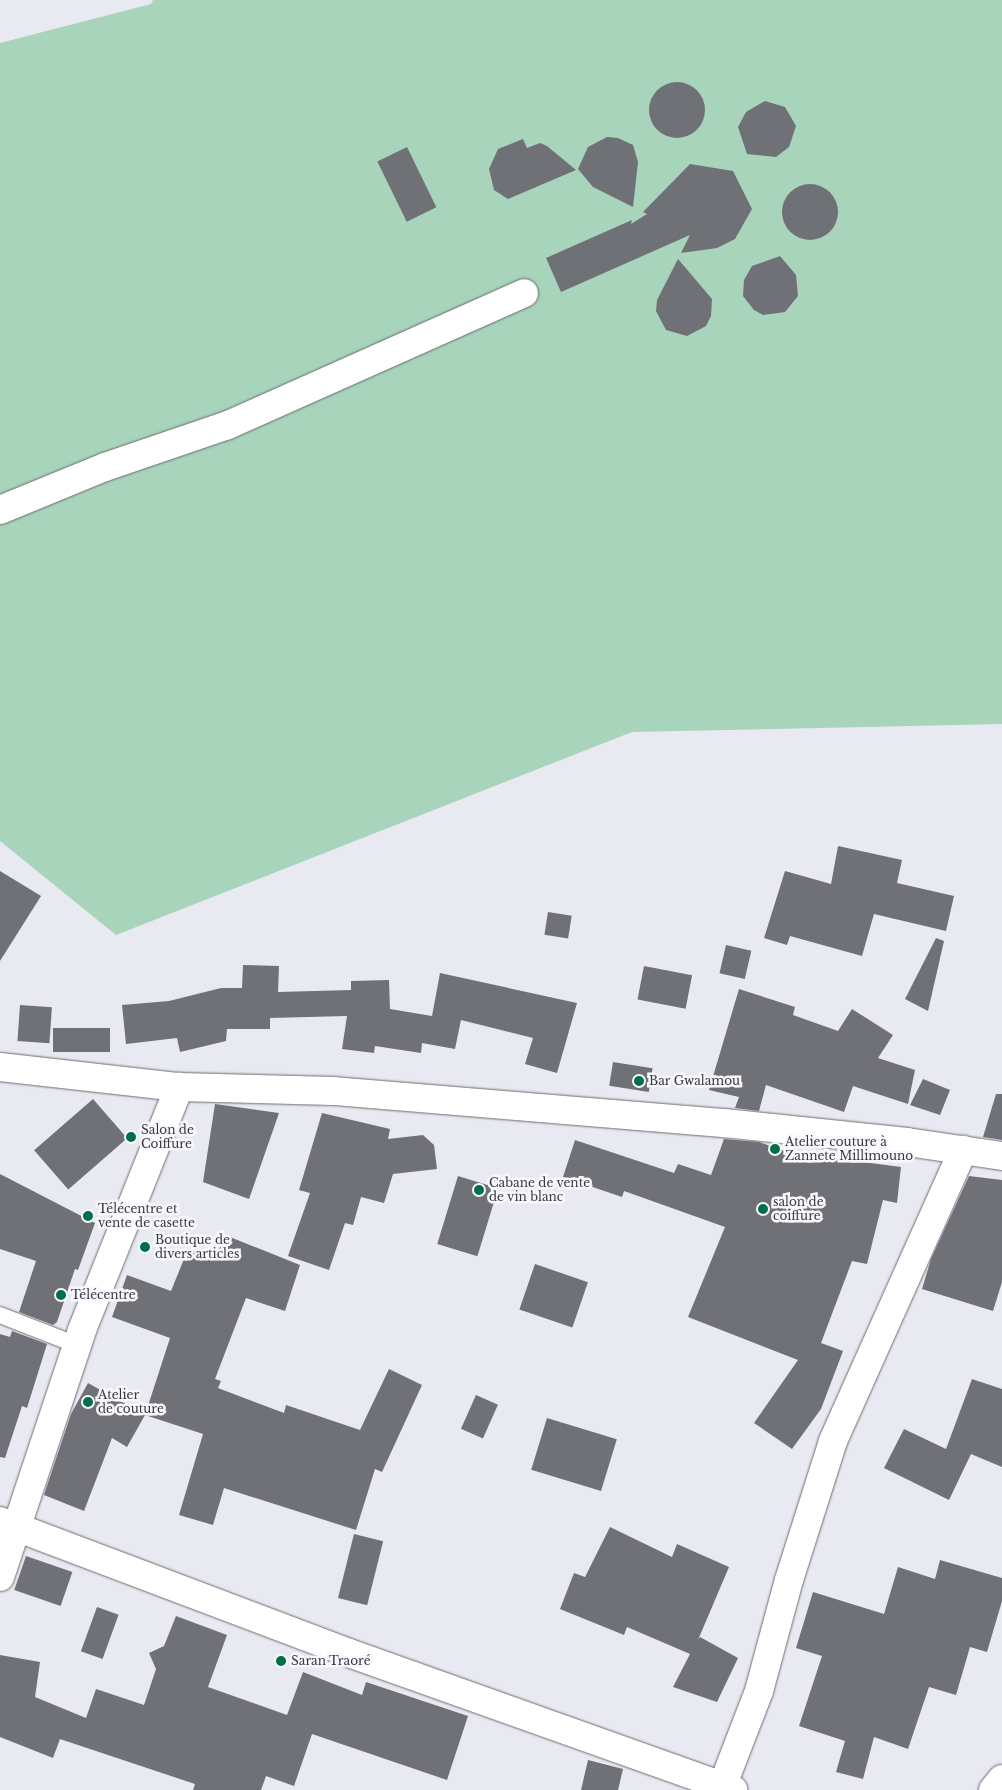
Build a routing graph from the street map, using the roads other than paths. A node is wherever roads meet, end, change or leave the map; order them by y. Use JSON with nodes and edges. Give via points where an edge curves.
{"nodes":[{"id":1,"x":524,"y":293,"type":"dead end"},
{"id":2,"x":0,"y":510,"type":"edge"},
{"id":3,"x":0,"y":1067,"type":"edge"},
{"id":4,"x":180,"y":1087,"type":"junction"},
{"id":5,"x":963,"y":1150,"type":"junction"},
{"id":6,"x":1002,"y":1156,"type":"edge"},
{"id":7,"x":0,"y":1315,"type":"edge"},
{"id":8,"x":77,"y":1345,"type":"junction"},
{"id":9,"x":9,"y":1525,"type":"edge"},
{"id":10,"x":0,"y":1576,"type":"edge"},
{"id":11,"x":1002,"y":1779,"type":"edge"},
{"id":12,"x":728,"y":1788,"type":"edge"},
{"id":13,"x":993,"y":1790,"type":"edge"}],
"edges":[{"from":1,"to":2,"type":"street","via":[[228,425],[105,467]]},
{"from":3,"to":4,"type":"street"},
{"from":4,"to":5,"type":"street","via":[[382,1095],[724,1123]]},
{"from":4,"to":8,"type":"street"},
{"from":5,"to":6,"type":"street"},
{"from":5,"to":12,"type":"street","via":[[833,1441]]},
{"from":7,"to":8,"type":"lane"},
{"from":8,"to":9,"type":"street"},
{"from":9,"to":10,"type":"street"},
{"from":9,"to":12,"type":"street","via":[[349,1653]]},
{"from":11,"to":13,"type":"street"}]}
